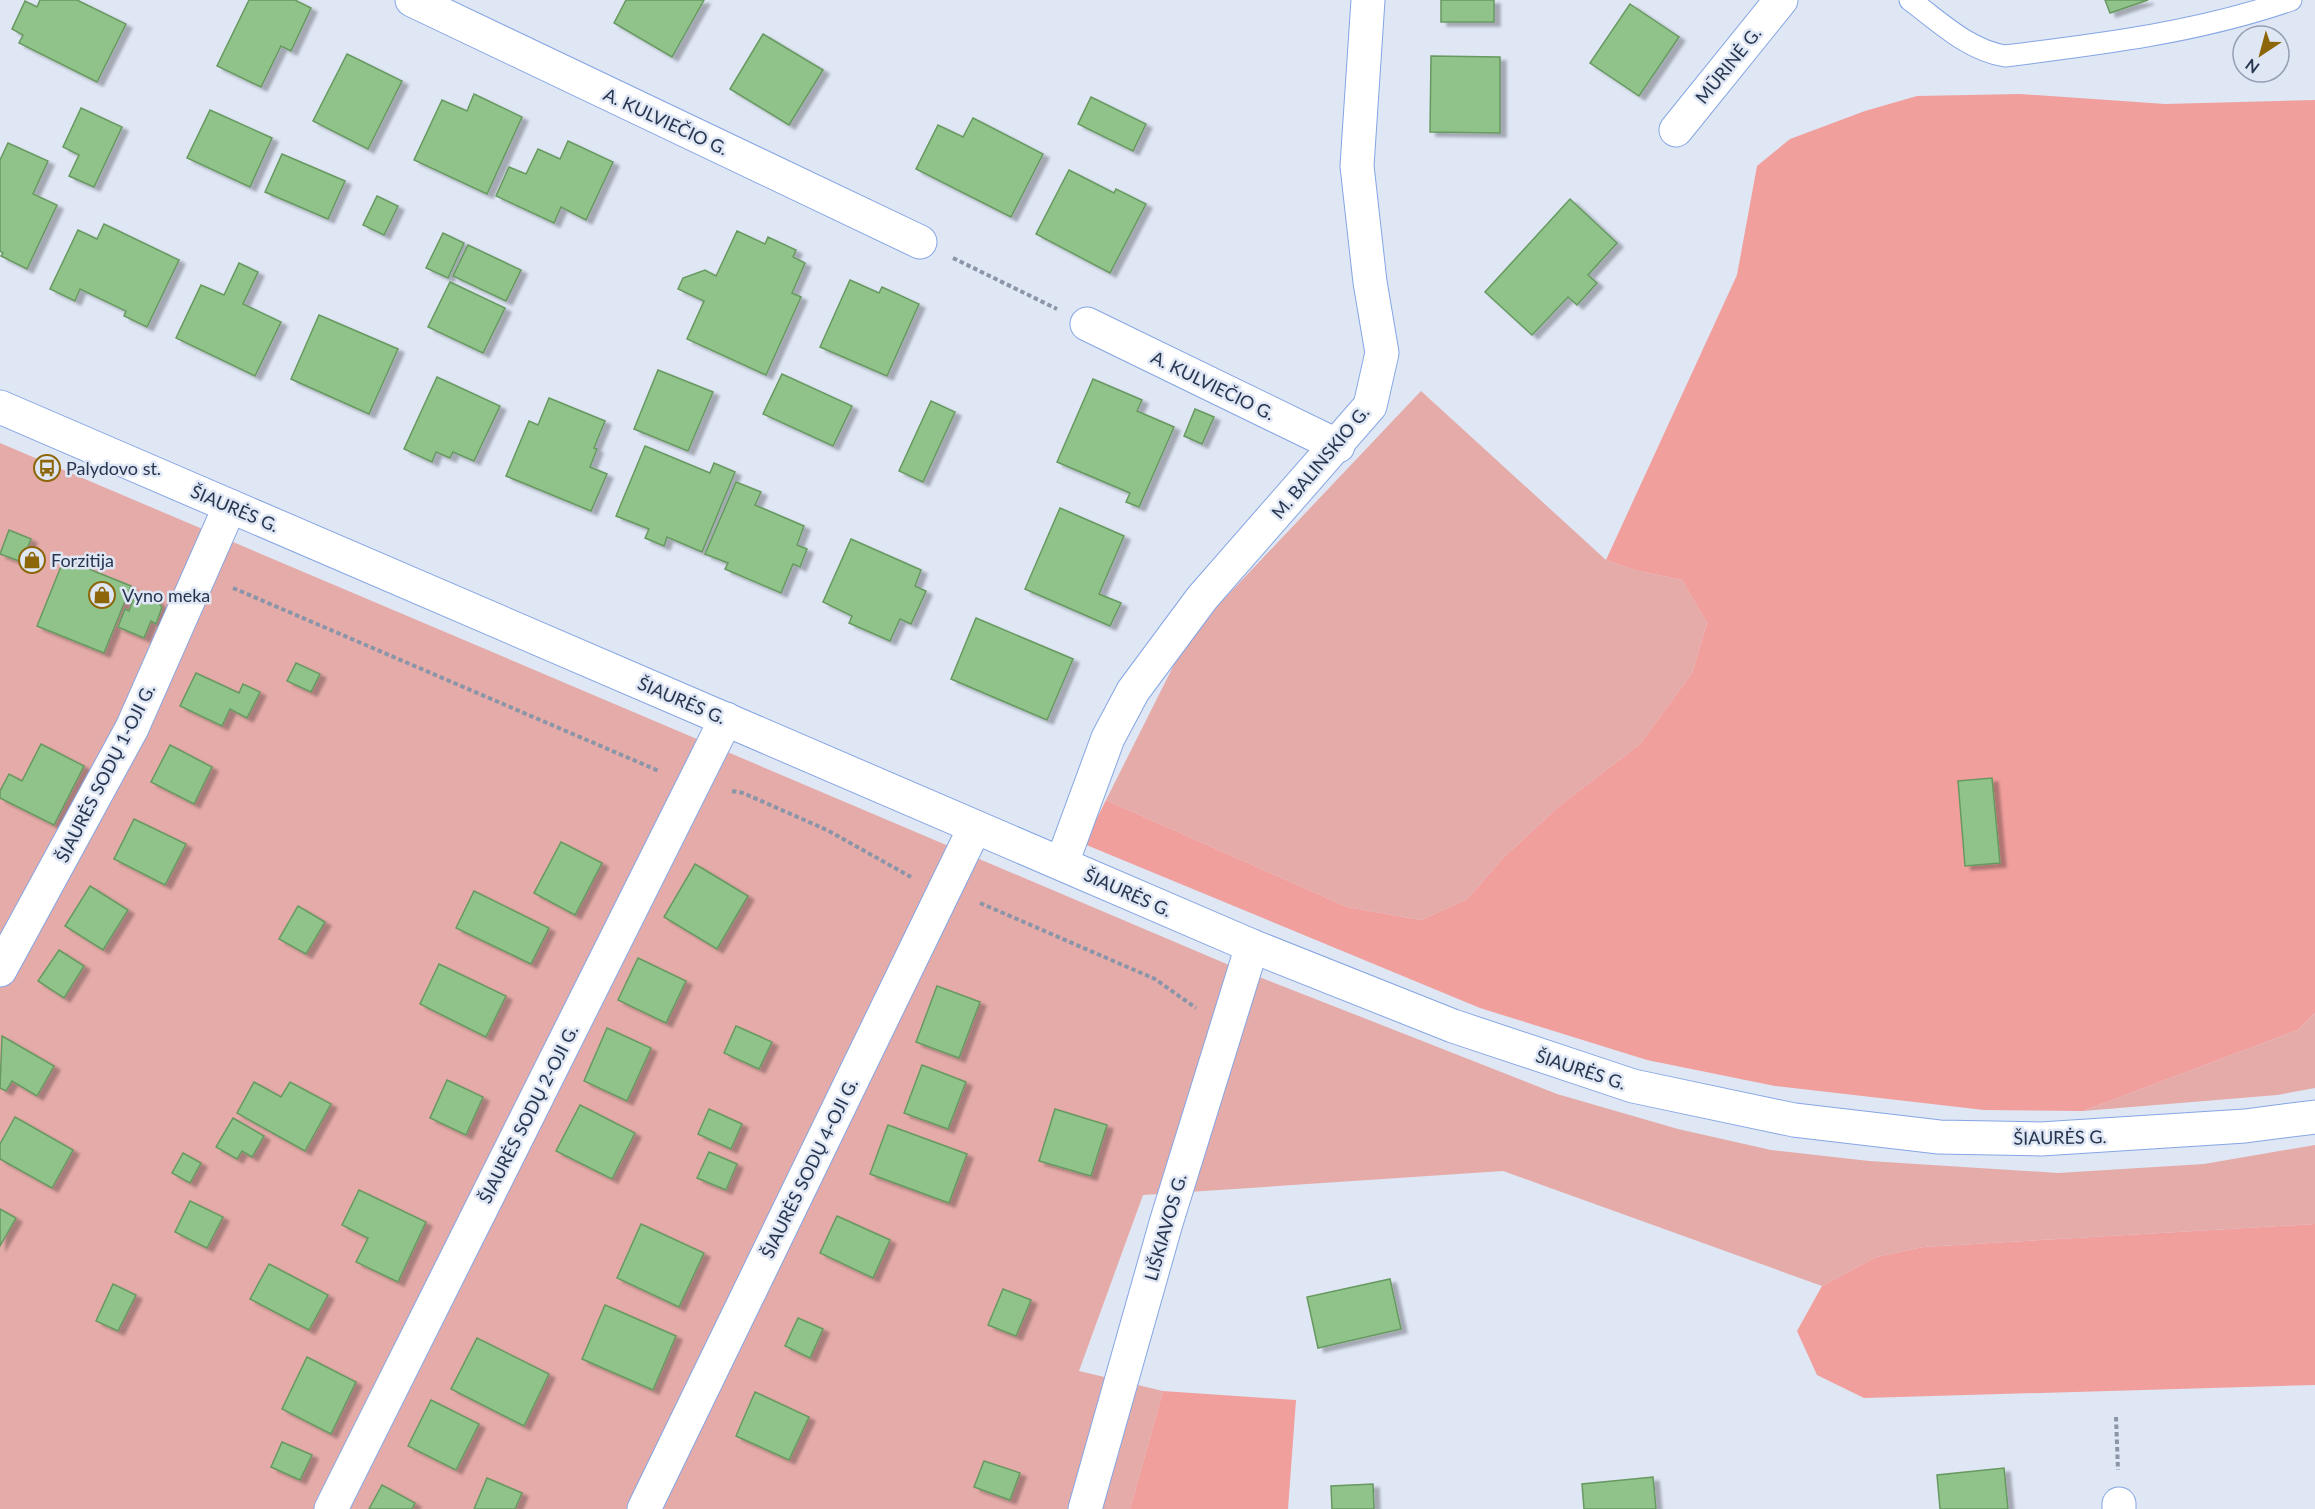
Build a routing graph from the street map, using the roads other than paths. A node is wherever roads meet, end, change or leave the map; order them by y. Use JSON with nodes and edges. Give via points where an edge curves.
{"nodes":[{"id":1,"x":411,"y":0,"type":"edge"},
{"id":2,"x":1368,"y":0,"type":"edge"},
{"id":3,"x":1781,"y":0,"type":"edge"},
{"id":4,"x":1910,"y":0,"type":"edge"},
{"id":5,"x":2291,"y":0,"type":"edge"},
{"id":6,"x":1676,"y":130,"type":"dead end"},
{"id":7,"x":920,"y":242,"type":"road end"},
{"id":8,"x":1087,"y":324,"type":"road end"},
{"id":9,"x":0,"y":406,"type":"edge"},
{"id":10,"x":1338,"y":446,"type":"junction"},
{"id":11,"x":230,"y":506,"type":"junction"},
{"id":12,"x":726,"y":719,"type":"junction"},
{"id":13,"x":975,"y":827,"type":"junction"},
{"id":14,"x":1062,"y":863,"type":"junction"},
{"id":15,"x":1252,"y":946,"type":"junction"},
{"id":16,"x":0,"y":969,"type":"edge"},
{"id":17,"x":2315,"y":1117,"type":"edge"},
{"id":18,"x":332,"y":1509,"type":"edge"},
{"id":19,"x":644,"y":1509,"type":"edge"},
{"id":20,"x":1085,"y":1509,"type":"edge"}],
"edges":[{"from":1,"to":7,"type":"street","name":"A. KULVIEČIO G."},
{"from":2,"to":10,"type":"street","name":"M. BALINSKIO G.","via":[[1357,166],[1382,353],[1370,406]]},
{"from":3,"to":6,"type":"street","name":"MŪRINĖ G."},
{"from":4,"to":5,"type":"lane","via":[[1971,46],[2005,56],[2177,32],[2240,18]]},
{"from":8,"to":10,"type":"street","name":"A. KULVIEČIO G."},
{"from":9,"to":11,"type":"street","name":"ŠIAURĖS G."},
{"from":10,"to":14,"type":"street","name":"M. BALINSKIO G.","via":[[1202,598],[1133,691],[1108,738]]},
{"from":11,"to":12,"type":"street","name":"ŠIAURĖS G."},
{"from":11,"to":16,"type":"street","name":"ŠIAURĖS SODŲ 1-OJI G.","via":[[132,728]]},
{"from":12,"to":13,"type":"street","name":"ŠIAURĖS G."},
{"from":12,"to":18,"type":"street","name":"ŠIAURĖS SODŲ 2-OJI G."},
{"from":13,"to":14,"type":"street","name":"ŠIAURĖS G."},
{"from":13,"to":19,"type":"street","name":"ŠIAURĖS SODŲ 4-OJI G."},
{"from":14,"to":15,"type":"street","name":"ŠIAURĖS G."},
{"from":15,"to":17,"type":"street","name":"ŠIAURĖS G.","via":[[1453,1026],[1633,1086],[1794,1120],[1939,1137],[2041,1138],[2245,1126]]},
{"from":15,"to":20,"type":"street","name":"LIŠKIAVOS G.","via":[[1166,1223]]}]}
